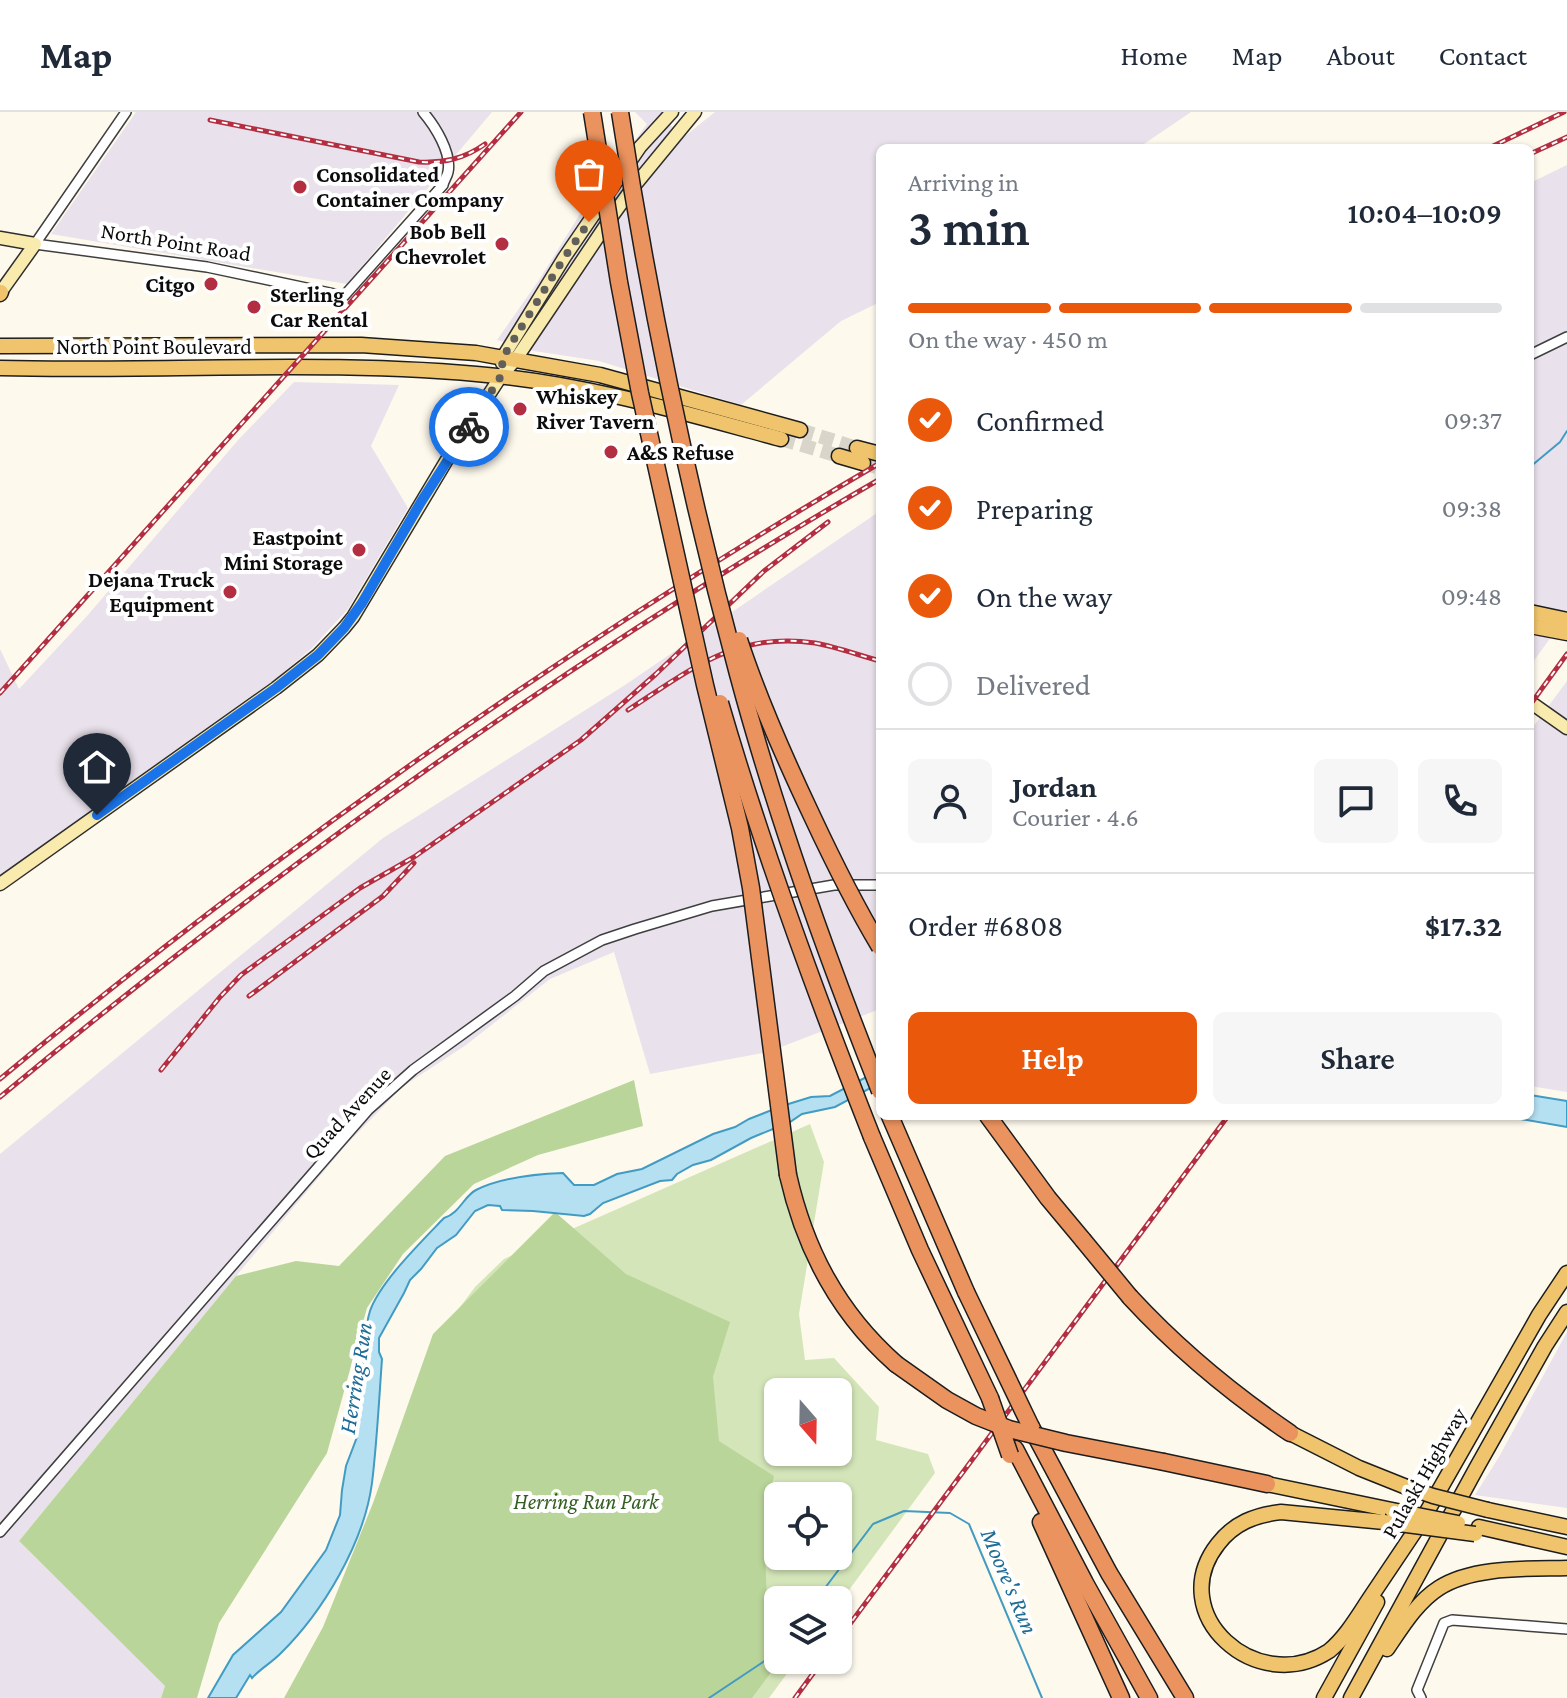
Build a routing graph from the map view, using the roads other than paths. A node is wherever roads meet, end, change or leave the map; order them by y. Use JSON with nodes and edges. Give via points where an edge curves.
{"nodes":[{"id":1,"x":126,"y":112,"type":"edge"},
{"id":2,"x":423,"y":112,"type":"edge"},
{"id":3,"x":592,"y":112,"type":"edge"},
{"id":4,"x":620,"y":112,"type":"edge"},
{"id":5,"x":672,"y":112,"type":"edge"},
{"id":6,"x":695,"y":112,"type":"edge"},
{"id":7,"x":0,"y":238,"type":"edge"},
{"id":8,"x":35,"y":244,"type":"junction"},
{"id":9,"x":0,"y":293,"type":"edge"},
{"id":10,"x":0,"y":334,"type":"edge"},
{"id":11,"x":1567,"y":337,"type":"edge"},
{"id":12,"x":55,"y":345,"type":"junction"},
{"id":13,"x":0,"y":346,"type":"edge"},
{"id":14,"x":1534,"y":353,"type":"edge"},
{"id":15,"x":510,"y":358,"type":"junction"},
{"id":16,"x":0,"y":368,"type":"edge"},
{"id":17,"x":501,"y":376,"type":"junction"},
{"id":18,"x":635,"y":384,"type":"junction"},
{"id":19,"x":631,"y":400,"type":"junction"},
{"id":20,"x":800,"y":430,"type":"tunnel mouth"},
{"id":21,"x":781,"y":439,"type":"tunnel mouth"},
{"id":22,"x":857,"y":448,"type":"tunnel mouth"},
{"id":23,"x":876,"y":453,"type":"tunnel mouth"},
{"id":24,"x":839,"y":456,"type":"tunnel mouth"},
{"id":25,"x":863,"y":463,"type":"tunnel mouth"},
{"id":26,"x":657,"y":466,"type":"junction"},
{"id":27,"x":699,"y":521,"type":"junction"},
{"id":28,"x":1534,"y":613,"type":"edge"},
{"id":29,"x":1567,"y":620,"type":"edge"},
{"id":30,"x":1534,"y":627,"type":"edge"},
{"id":31,"x":1567,"y":633,"type":"edge"},
{"id":32,"x":1534,"y":705,"type":"edge"},
{"id":33,"x":1567,"y":728,"type":"edge"},
{"id":34,"x":0,"y":884,"type":"edge"},
{"id":35,"x":876,"y":885,"type":"edge"},
{"id":36,"x":876,"y":940,"type":"edge"},
{"id":37,"x":876,"y":1081,"type":"edge"},
{"id":38,"x":991,"y":1120,"type":"edge"},
{"id":39,"x":892,"y":1122,"type":"edge"},
{"id":40,"x":1567,"y":1273,"type":"edge"},
{"id":41,"x":1567,"y":1312,"type":"edge"},
{"id":42,"x":1290,"y":1433,"type":"joint"},
{"id":43,"x":1012,"y":1452,"type":"junction"},
{"id":44,"x":1267,"y":1484,"type":"joint"},
{"id":45,"x":1388,"y":1516,"type":"junction"},
{"id":46,"x":1421,"y":1522,"type":"junction"},
{"id":47,"x":1567,"y":1527,"type":"edge"},
{"id":48,"x":0,"y":1532,"type":"edge"},
{"id":49,"x":1567,"y":1547,"type":"edge"},
{"id":50,"x":1567,"y":1568,"type":"edge"},
{"id":51,"x":1567,"y":1629,"type":"edge"},
{"id":52,"x":1121,"y":1698,"type":"edge"},
{"id":53,"x":1149,"y":1698,"type":"edge"},
{"id":54,"x":1185,"y":1698,"type":"edge"},
{"id":55,"x":1324,"y":1698,"type":"edge"},
{"id":56,"x":1351,"y":1698,"type":"edge"},
{"id":57,"x":1421,"y":1698,"type":"edge"}],
"edges":[{"from":1,"to":8,"type":"street"},
{"from":2,"to":8,"type":"street","name":"North Point Road","via":[[446,154],[449,171],[443,185],[344,296],[207,267]]},
{"from":3,"to":26,"type":"highway","bridge":true,"via":[[619,282]]},
{"from":4,"to":27,"type":"highway","bridge":true,"via":[[646,275]]},
{"from":5,"to":15,"type":"street","via":[[640,147],[564,258]]},
{"from":6,"to":15,"type":"street","via":[[617,209]]},
{"from":7,"to":8,"type":"street","name":"North Point Road"},
{"from":8,"to":9,"type":"street"},
{"from":10,"to":12,"type":"main road"},
{"from":11,"to":14,"type":"street"},
{"from":12,"to":13,"type":"main road","name":"North Point Boulevard"},
{"from":12,"to":15,"type":"main road","name":"North Point Boulevard","via":[[361,345]]},
{"from":15,"to":17,"type":"street"},
{"from":15,"to":18,"type":"main road"},
{"from":16,"to":17,"type":"main road","name":"North Point Boulevard","via":[[359,367]]},
{"from":17,"to":19,"type":"main road"},
{"from":17,"to":34,"type":"street","via":[[362,603],[332,641],[266,695]]},
{"from":18,"to":19,"type":"main road"},
{"from":18,"to":20,"type":"main road"},
{"from":19,"to":21,"type":"main road"},
{"from":22,"to":23,"type":"main road"},
{"from":24,"to":25,"type":"main road"},
{"from":26,"to":43,"type":"highway","bridge":true,"via":[[714,682],[805,961],[872,1137]]},
{"from":26,"to":44,"type":"highway","bridge":true,"via":[[740,828],[788,1175],[802,1228],[827,1281],[878,1348],[916,1380],[976,1416],[1044,1438]]},
{"from":27,"to":36,"type":"highway","bridge":true,"via":[[775,735]]},
{"from":27,"to":37,"type":"highway","bridge":true,"via":[[761,754],[827,954]]},
{"from":28,"to":29,"type":"main road"},
{"from":30,"to":31,"type":"main road"},
{"from":32,"to":33,"type":"street"},
{"from":35,"to":48,"type":"street","name":"Quad Avenue","via":[[834,885],[712,906],[602,940],[544,971],[368,1110]]},
{"from":38,"to":42,"type":"highway","bridge":true,"via":[[1130,1297],[1202,1368]]},
{"from":39,"to":54,"type":"highway","bridge":true,"via":[[1031,1427],[1109,1573]]},
{"from":40,"to":46,"type":"main road","name":"Pulaski Highway"},
{"from":41,"to":56,"type":"main road","name":"Pulaski Highway"},
{"from":42,"to":47,"type":"main road","bridge":true,"via":[[1404,1486]]},
{"from":43,"to":52,"type":"highway"},
{"from":43,"to":53,"type":"highway"},
{"from":44,"to":45,"type":"main road"},
{"from":45,"to":46,"type":"main road","via":[[1281,1512],[1233,1528],[1211,1553],[1202,1585],[1206,1615],[1220,1640],[1243,1659],[1270,1669],[1302,1666],[1328,1652]]},
{"from":45,"to":49,"type":"main road","bridge":true},
{"from":46,"to":55,"type":"main road","name":"Pulaski Highway"},
{"from":50,"to":56,"type":"main road","via":[[1477,1574],[1438,1588],[1409,1618]]},
{"from":51,"to":57,"type":"street","via":[[1447,1621],[1417,1690]]}]}
